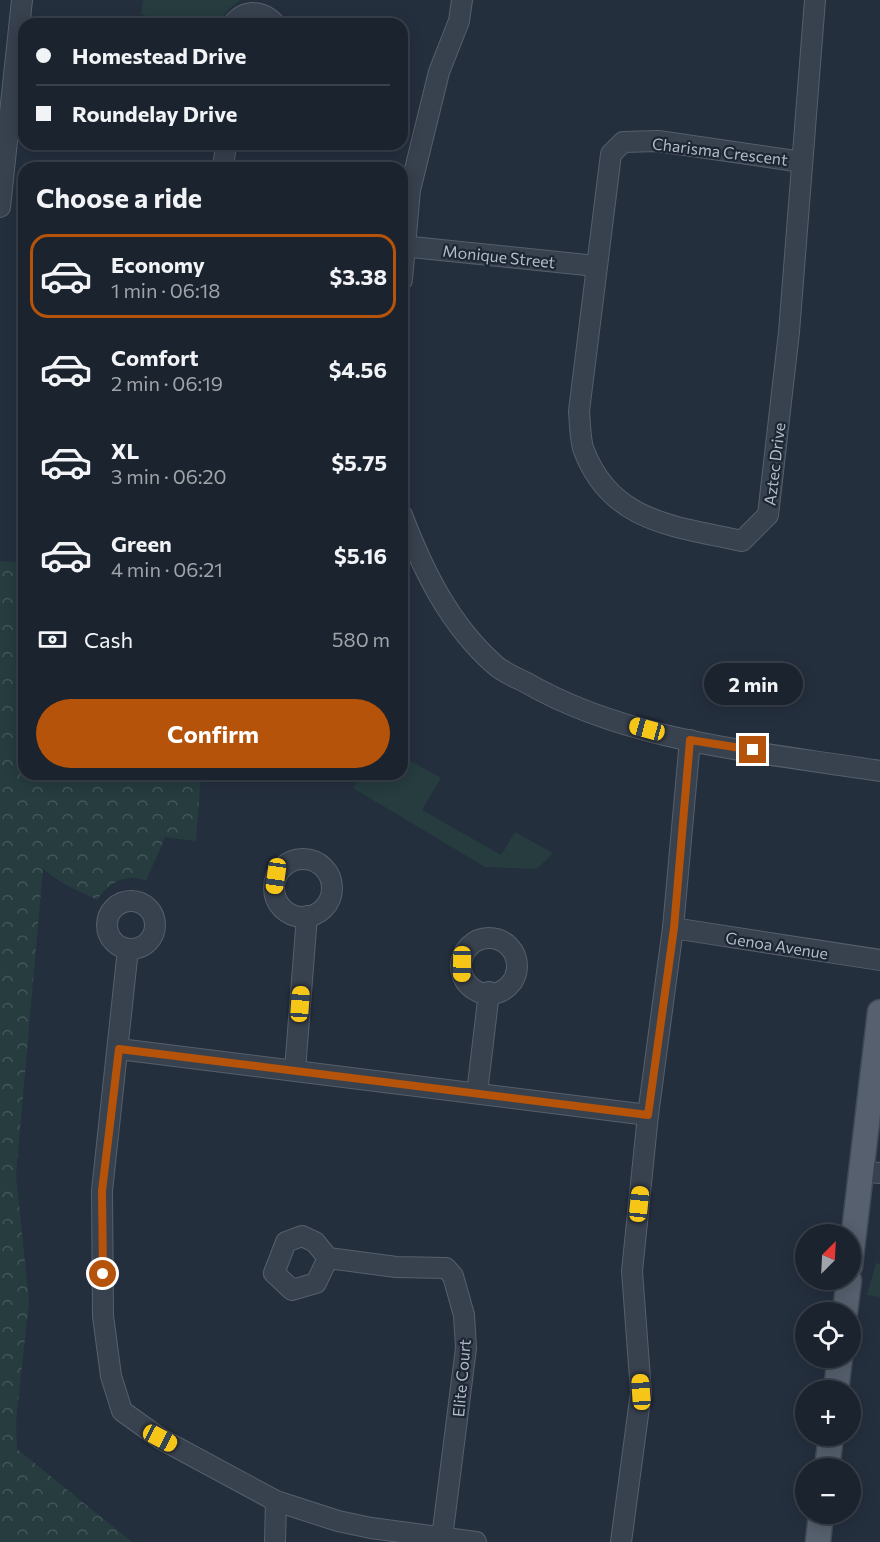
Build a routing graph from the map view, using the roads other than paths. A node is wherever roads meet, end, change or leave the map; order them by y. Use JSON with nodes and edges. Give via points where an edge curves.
{"nodes":[{"id":1,"x":22,"y":0,"type":"edge"},
{"id":2,"x":462,"y":0,"type":"edge"},
{"id":3,"x":815,"y":0,"type":"edge"},
{"id":4,"x":20,"y":18,"type":"edge"},
{"id":5,"x":239,"y":18,"type":"edge"},
{"id":6,"x":270,"y":18,"type":"edge"},
{"id":7,"x":18,"y":38,"type":"edge"},
{"id":8,"x":802,"y":162,"type":"junction"},
{"id":9,"x":0,"y":207,"type":"edge"},
{"id":10,"x":408,"y":209,"type":"edge"},
{"id":11,"x":408,"y":246,"type":"edge"},
{"id":12,"x":596,"y":266,"type":"junction"},
{"id":13,"x":408,"y":529,"type":"edge"},
{"id":14,"x":690,"y":740,"type":"junction"},
{"id":15,"x":880,"y":771,"type":"edge"},
{"id":16,"x":307,"y":916,"type":"dead end"},
{"id":17,"x":674,"y":928,"type":"junction"},
{"id":18,"x":128,"y":949,"type":"dead end"},
{"id":19,"x":880,"y":960,"type":"edge"},
{"id":20,"x":489,"y":992,"type":"dead end"},
{"id":21,"x":880,"y":1012,"type":"edge"},
{"id":22,"x":119,"y":1049,"type":"junction"},
{"id":23,"x":295,"y":1070,"type":"junction"},
{"id":24,"x":477,"y":1093,"type":"junction"},
{"id":25,"x":648,"y":1115,"type":"junction"},
{"id":26,"x":871,"y":1172,"type":"edge"},
{"id":27,"x":859,"y":1224,"type":"edge"},
{"id":28,"x":328,"y":1258,"type":"dead end"},
{"id":29,"x":276,"y":1501,"type":"junction"},
{"id":30,"x":820,"y":1524,"type":"edge"},
{"id":31,"x":442,"y":1538,"type":"junction"},
{"id":32,"x":275,"y":1542,"type":"edge"},
{"id":33,"x":476,"y":1542,"type":"edge"},
{"id":34,"x":621,"y":1542,"type":"edge"},
{"id":35,"x":818,"y":1542,"type":"edge"}],
"edges":[{"from":1,"to":4,"type":"street"},
{"from":2,"to":10,"type":"street","via":[[459,21],[439,72]]},
{"from":3,"to":8,"type":"street","name":"Aztec Drive"},
{"from":5,"to":6,"type":"street","via":[[255,12]]},
{"from":7,"to":9,"type":"street"},
{"from":8,"to":12,"type":"street","name":"Charisma Crescent","via":[[658,141],[623,142],[611,154]]},
{"from":8,"to":12,"type":"street","name":"Aztec Drive","via":[[789,332],[768,515],[742,541],[660,522],[620,503],[604,489],[583,447],[579,411]]},
{"from":11,"to":12,"type":"street","name":"Monique Street"},
{"from":13,"to":14,"type":"street","via":[[422,565],[453,619],[495,665],[557,701]]},
{"from":14,"to":15,"type":"street"},
{"from":14,"to":17,"type":"street"},
{"from":16,"to":23,"type":"street"},
{"from":17,"to":19,"type":"street","name":"Genoa Avenue"},
{"from":17,"to":25,"type":"street"},
{"from":18,"to":22,"type":"street"},
{"from":20,"to":24,"type":"street"},
{"from":21,"to":26,"type":"main road"},
{"from":22,"to":23,"type":"street"},
{"from":22,"to":29,"type":"street","via":[[102,1191],[103,1316],[111,1376],[122,1411],[160,1438]]},
{"from":23,"to":24,"type":"street"},
{"from":24,"to":25,"type":"street"},
{"from":25,"to":34,"type":"street","via":[[632,1271],[641,1392]]},
{"from":26,"to":27,"type":"main road"},
{"from":28,"to":31,"type":"street","name":"Elite Court","via":[[396,1267],[446,1268],[453,1276],[464,1316],[466,1348]]},
{"from":29,"to":31,"type":"street","via":[[338,1521]]},
{"from":29,"to":32,"type":"street"},
{"from":30,"to":35,"type":"main road"},
{"from":31,"to":33,"type":"street"}]}
